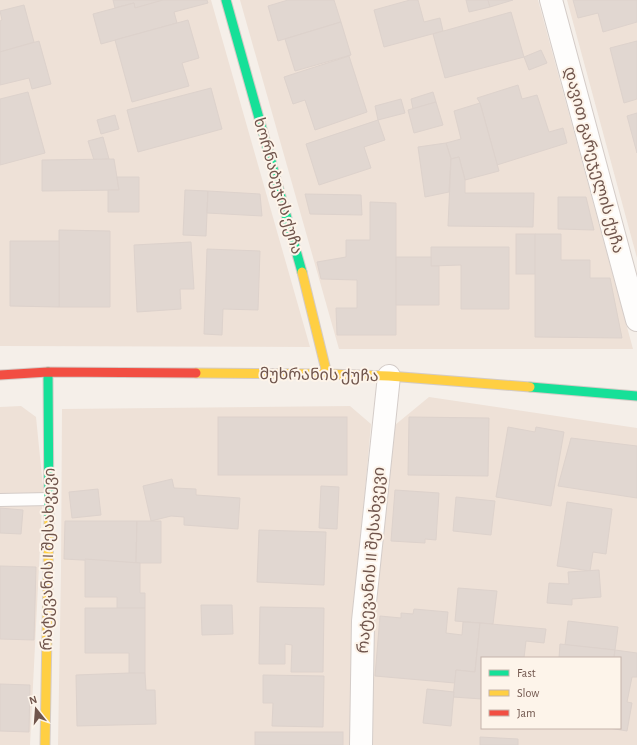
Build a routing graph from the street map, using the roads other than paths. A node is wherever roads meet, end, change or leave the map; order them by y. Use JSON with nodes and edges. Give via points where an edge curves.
{"nodes":[{"id":1,"x":226,"y":0,"type":"edge"},
{"id":2,"x":551,"y":0,"type":"edge"},
{"id":3,"x":637,"y":320,"type":"edge"},
{"id":4,"x":48,"y":372,"type":"junction"},
{"id":5,"x":327,"y":374,"type":"junction"},
{"id":6,"x":0,"y":375,"type":"edge"},
{"id":7,"x":389,"y":376,"type":"junction"},
{"id":8,"x":637,"y":396,"type":"edge"},
{"id":9,"x":49,"y":499,"type":"junction"},
{"id":10,"x":0,"y":500,"type":"edge"},
{"id":11,"x":45,"y":745,"type":"edge"},
{"id":12,"x":361,"y":745,"type":"edge"}],
"edges":[{"from":1,"to":5,"type":"street","name":"ხორნაბუჯის ქუჩა","via":[[301,266]]},
{"from":2,"to":3,"type":"street","name":"დავით გარეჯელის ქუჩა"},
{"from":4,"to":5,"type":"street","name":"მუხრანის ქუჩა"},
{"from":4,"to":6,"type":"street","name":"მუხრანის ქუჩა"},
{"from":4,"to":9,"type":"street","name":"რატევანის I შესახვევი"},
{"from":5,"to":7,"type":"street","name":"მუხრანის ქუჩა"},
{"from":7,"to":8,"type":"street","name":"მუხრანის ქუჩა"},
{"from":7,"to":12,"type":"street","name":"რატევანის II შესახვევი","via":[[362,621]]},
{"from":9,"to":10,"type":"lane"},
{"from":9,"to":11,"type":"street","name":"რატევანის I შესახვევი"}]}
